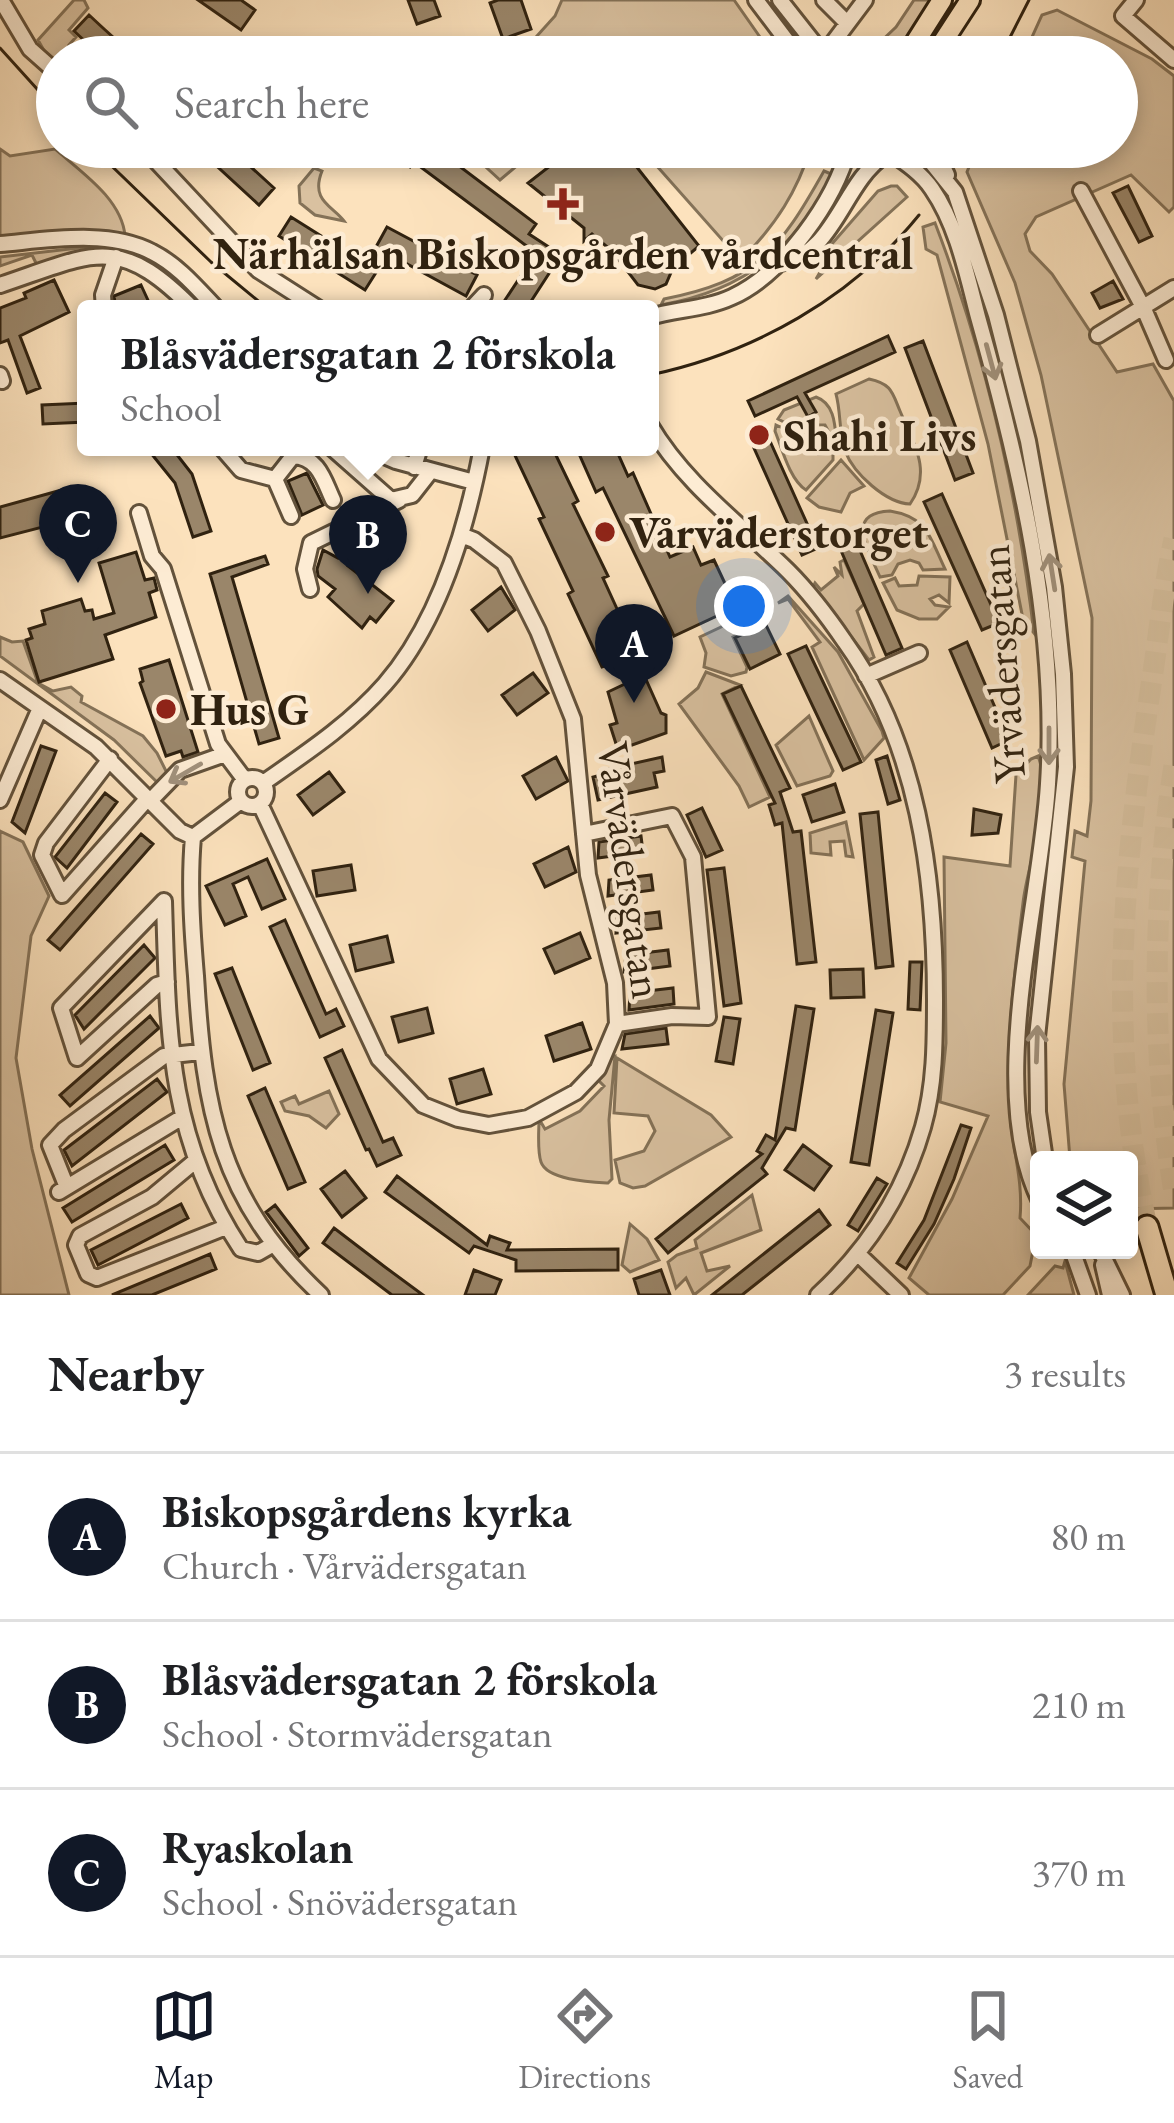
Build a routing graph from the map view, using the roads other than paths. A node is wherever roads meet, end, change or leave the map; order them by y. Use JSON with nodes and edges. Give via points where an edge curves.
{"nodes":[{"id":1,"x":1,"y":0,"type":"edge"},
{"id":2,"x":756,"y":0,"type":"edge"},
{"id":3,"x":780,"y":0,"type":"edge"},
{"id":4,"x":824,"y":0,"type":"edge"},
{"id":5,"x":865,"y":0,"type":"edge"},
{"id":6,"x":942,"y":0,"type":"edge"},
{"id":7,"x":970,"y":0,"type":"edge"},
{"id":8,"x":1136,"y":0,"type":"edge"},
{"id":9,"x":846,"y":22,"type":"junction"},
{"id":10,"x":783,"y":36,"type":"edge"},
{"id":11,"x":808,"y":36,"type":"edge"},
{"id":12,"x":837,"y":36,"type":"edge"},
{"id":13,"x":919,"y":36,"type":"edge"},
{"id":14,"x":947,"y":36,"type":"edge"},
{"id":15,"x":36,"y":56,"type":"edge"},
{"id":16,"x":1174,"y":60,"type":"edge"},
{"id":17,"x":163,"y":168,"type":"edge"},
{"id":18,"x":844,"y":168,"type":"edge"},
{"id":19,"x":870,"y":168,"type":"edge"},
{"id":20,"x":911,"y":168,"type":"edge"},
{"id":21,"x":938,"y":168,"type":"edge"},
{"id":22,"x":944,"y":168,"type":"edge"},
{"id":23,"x":949,"y":180,"type":"junction"},
{"id":24,"x":1081,"y":191,"type":"dead end"},
{"id":25,"x":0,"y":244,"type":"edge"},
{"id":26,"x":116,"y":257,"type":"junction"},
{"id":27,"x":782,"y":263,"type":"junction"},
{"id":28,"x":0,"y":285,"type":"edge"},
{"id":29,"x":1174,"y":288,"type":"edge"},
{"id":30,"x":175,"y":290,"type":"junction"},
{"id":31,"x":484,"y":295,"type":"dead end"},
{"id":32,"x":103,"y":300,"type":"edge"},
{"id":33,"x":172,"y":300,"type":"edge"},
{"id":34,"x":184,"y":300,"type":"edge"},
{"id":35,"x":208,"y":300,"type":"edge"},
{"id":36,"x":306,"y":300,"type":"edge"},
{"id":37,"x":479,"y":300,"type":"edge"},
{"id":38,"x":1144,"y":309,"type":"junction"},
{"id":39,"x":659,"y":315,"type":"edge"},
{"id":40,"x":1098,"y":335,"type":"dead end"},
{"id":41,"x":1166,"y":360,"type":"dead end"},
{"id":42,"x":659,"y":437,"type":"edge"},
{"id":43,"x":229,"y":456,"type":"edge"},
{"id":44,"x":341,"y":456,"type":"edge"},
{"id":45,"x":386,"y":456,"type":"edge"},
{"id":46,"x":417,"y":456,"type":"edge"},
{"id":47,"x":480,"y":456,"type":"edge"},
{"id":48,"x":414,"y":467,"type":"junction"},
{"id":49,"x":430,"y":472,"type":"junction"},
{"id":50,"x":275,"y":479,"type":"junction"},
{"id":51,"x":474,"y":482,"type":"junction"},
{"id":52,"x":333,"y":500,"type":"dead end"},
{"id":53,"x":399,"y":500,"type":"junction"},
{"id":54,"x":139,"y":513,"type":"dead end"},
{"id":55,"x":291,"y":516,"type":"dead end"},
{"id":56,"x":461,"y":536,"type":"junction"},
{"id":57,"x":310,"y":589,"type":"dead end"},
{"id":58,"x":919,"y":653,"type":"dead end"},
{"id":59,"x":866,"y":676,"type":"junction"},
{"id":60,"x":0,"y":680,"type":"edge"},
{"id":61,"x":40,"y":708,"type":"junction"},
{"id":62,"x":225,"y":754,"type":"junction"},
{"id":63,"x":110,"y":759,"type":"junction"},
{"id":64,"x":244,"y":780,"type":"junction"},
{"id":65,"x":263,"y":783,"type":"junction"},
{"id":66,"x":149,"y":799,"type":"junction"},
{"id":67,"x":0,"y":800,"type":"edge"},
{"id":68,"x":241,"y":801,"type":"junction"},
{"id":69,"x":260,"y":804,"type":"junction"},
{"id":70,"x":584,"y":834,"type":"junction"},
{"id":71,"x":193,"y":836,"type":"junction"},
{"id":72,"x":166,"y":982,"type":"junction"},
{"id":73,"x":617,"y":1024,"type":"junction"},
{"id":74,"x":200,"y":1052,"type":"junction"},
{"id":75,"x":173,"y":1054,"type":"junction"},
{"id":76,"x":181,"y":1118,"type":"junction"},
{"id":77,"x":1044,"y":1151,"type":"edge"},
{"id":78,"x":194,"y":1162,"type":"junction"},
{"id":79,"x":1030,"y":1170,"type":"edge"},
{"id":80,"x":226,"y":1227,"type":"junction"},
{"id":81,"x":1147,"y":1227,"type":"tunnel mouth"},
{"id":82,"x":272,"y":1244,"type":"junction"},
{"id":83,"x":858,"y":1254,"type":"junction"},
{"id":84,"x":1075,"y":1259,"type":"edge"},
{"id":85,"x":1101,"y":1259,"type":"edge"},
{"id":86,"x":1104,"y":1259,"type":"edge"},
{"id":87,"x":1086,"y":1292,"type":"edge"},
{"id":88,"x":322,"y":1295,"type":"edge"},
{"id":89,"x":818,"y":1295,"type":"edge"},
{"id":90,"x":901,"y":1295,"type":"edge"},
{"id":91,"x":1111,"y":1295,"type":"edge"},
{"id":92,"x":1122,"y":1295,"type":"edge"},
{"id":93,"x":1167,"y":1295,"type":"edge"}],
"edges":[{"from":1,"to":15,"type":"street"},
{"from":2,"to":10,"type":"street"},
{"from":3,"to":11,"type":"street"},
{"from":4,"to":9,"type":"street"},
{"from":5,"to":9,"type":"street"},
{"from":6,"to":13,"type":"main road"},
{"from":7,"to":14,"type":"main road"},
{"from":8,"to":16,"type":"street","via":[[1123,16]]},
{"from":9,"to":12,"type":"street"},
{"from":17,"to":36,"type":"street","via":[[258,270]]},
{"from":18,"to":27,"type":"street"},
{"from":19,"to":27,"type":"street","via":[[820,238]]},
{"from":20,"to":79,"type":"street","name":"Yrvädersgatan","one_way":true,"via":[[952,229],[1004,414],[1034,566],[1050,740],[1018,1081]]},
{"from":21,"to":23,"type":"street","name":"Yrvädersgatan"},
{"from":22,"to":23,"type":"street"},
{"from":77,"to":23,"type":"street","name":"Yrvädersgatan","one_way":true,"via":[[1036,1059],[1065,790],[1059,630],[1017,393]]},
{"from":24,"to":38,"type":"street"},
{"from":25,"to":35,"type":"street","via":[[87,239],[142,247]]},
{"from":26,"to":28,"type":"street","via":[[77,260]]},
{"from":26,"to":30,"type":"street"},
{"from":26,"to":32,"type":"street"},
{"from":27,"to":39,"type":"street","via":[[730,298]]},
{"from":29,"to":38,"type":"street"},
{"from":30,"to":33,"type":"street"},
{"from":30,"to":34,"type":"street"},
{"from":31,"to":37,"type":"street"},
{"from":38,"to":40,"type":"street"},
{"from":38,"to":41,"type":"street"},
{"from":42,"to":59,"type":"street","via":[[800,584]]},
{"from":43,"to":50,"type":"street","via":[[241,470]]},
{"from":44,"to":53,"type":"street"},
{"from":45,"to":48,"type":"street"},
{"from":46,"to":48,"type":"street"},
{"from":47,"to":51,"type":"street"},
{"from":48,"to":49,"type":"street"},
{"from":49,"to":51,"type":"street"},
{"from":49,"to":53,"type":"street"},
{"from":50,"to":52,"type":"street","via":[[302,456],[317,466]]},
{"from":50,"to":55,"type":"street"},
{"from":51,"to":56,"type":"street"},
{"from":53,"to":57,"type":"street","via":[[311,543]]},
{"from":54,"to":62,"type":"street"},
{"from":56,"to":65,"type":"street","via":[[419,634],[385,685]]},
{"from":56,"to":70,"type":"street","name":"Vårvädersgatan","via":[[504,562],[563,692],[576,736]]},
{"from":58,"to":59,"type":"street"},
{"from":59,"to":83,"type":"street","via":[[896,740],[920,825],[935,943],[935,1025],[923,1126],[890,1209]]},
{"from":60,"to":61,"type":"street"},
{"from":61,"to":63,"type":"street"},
{"from":61,"to":67,"type":"street"},
{"from":62,"to":64,"type":"street"},
{"from":62,"to":66,"type":"street","one_way":true,"via":[[181,770]]},
{"from":63,"to":66,"type":"street"},
{"from":63,"to":66,"type":"street","via":[[46,843],[42,855],[62,895]]},
{"from":64,"to":65,"type":"street"},
{"from":64,"to":68,"type":"street"},
{"from":65,"to":69,"type":"street"},
{"from":66,"to":71,"type":"street"},
{"from":68,"to":69,"type":"street"},
{"from":68,"to":71,"type":"street"},
{"from":69,"to":73,"type":"street","name":"Vårvädersgatan","via":[[379,1059],[423,1105],[489,1125],[535,1115],[598,1069]]},
{"from":70,"to":73,"type":"street","name":"Vårvädersgatan"},
{"from":70,"to":73,"type":"street","via":[[672,816],[693,857],[708,1017]]},
{"from":71,"to":74,"type":"street"},
{"from":72,"to":72,"type":"street","via":[[164,901],[61,1008],[77,1058]]},
{"from":72,"to":75,"type":"street"},
{"from":74,"to":75,"type":"street"},
{"from":74,"to":82,"type":"street","via":[[218,1138]]},
{"from":75,"to":76,"type":"street"},
{"from":75,"to":76,"type":"street","via":[[50,1145],[63,1188]]},
{"from":76,"to":78,"type":"street"},
{"from":78,"to":80,"type":"street"},
{"from":78,"to":80,"type":"street","via":[[152,1197],[80,1236],[88,1274],[97,1279]]},
{"from":80,"to":82,"type":"street","via":[[245,1252]]},
{"from":81,"to":93,"type":"highway"},
{"from":82,"to":88,"type":"street"},
{"from":83,"to":89,"type":"street"},
{"from":83,"to":90,"type":"street"},
{"from":84,"to":87,"type":"street"},
{"from":85,"to":91,"type":"street"},
{"from":86,"to":92,"type":"street"}]}
